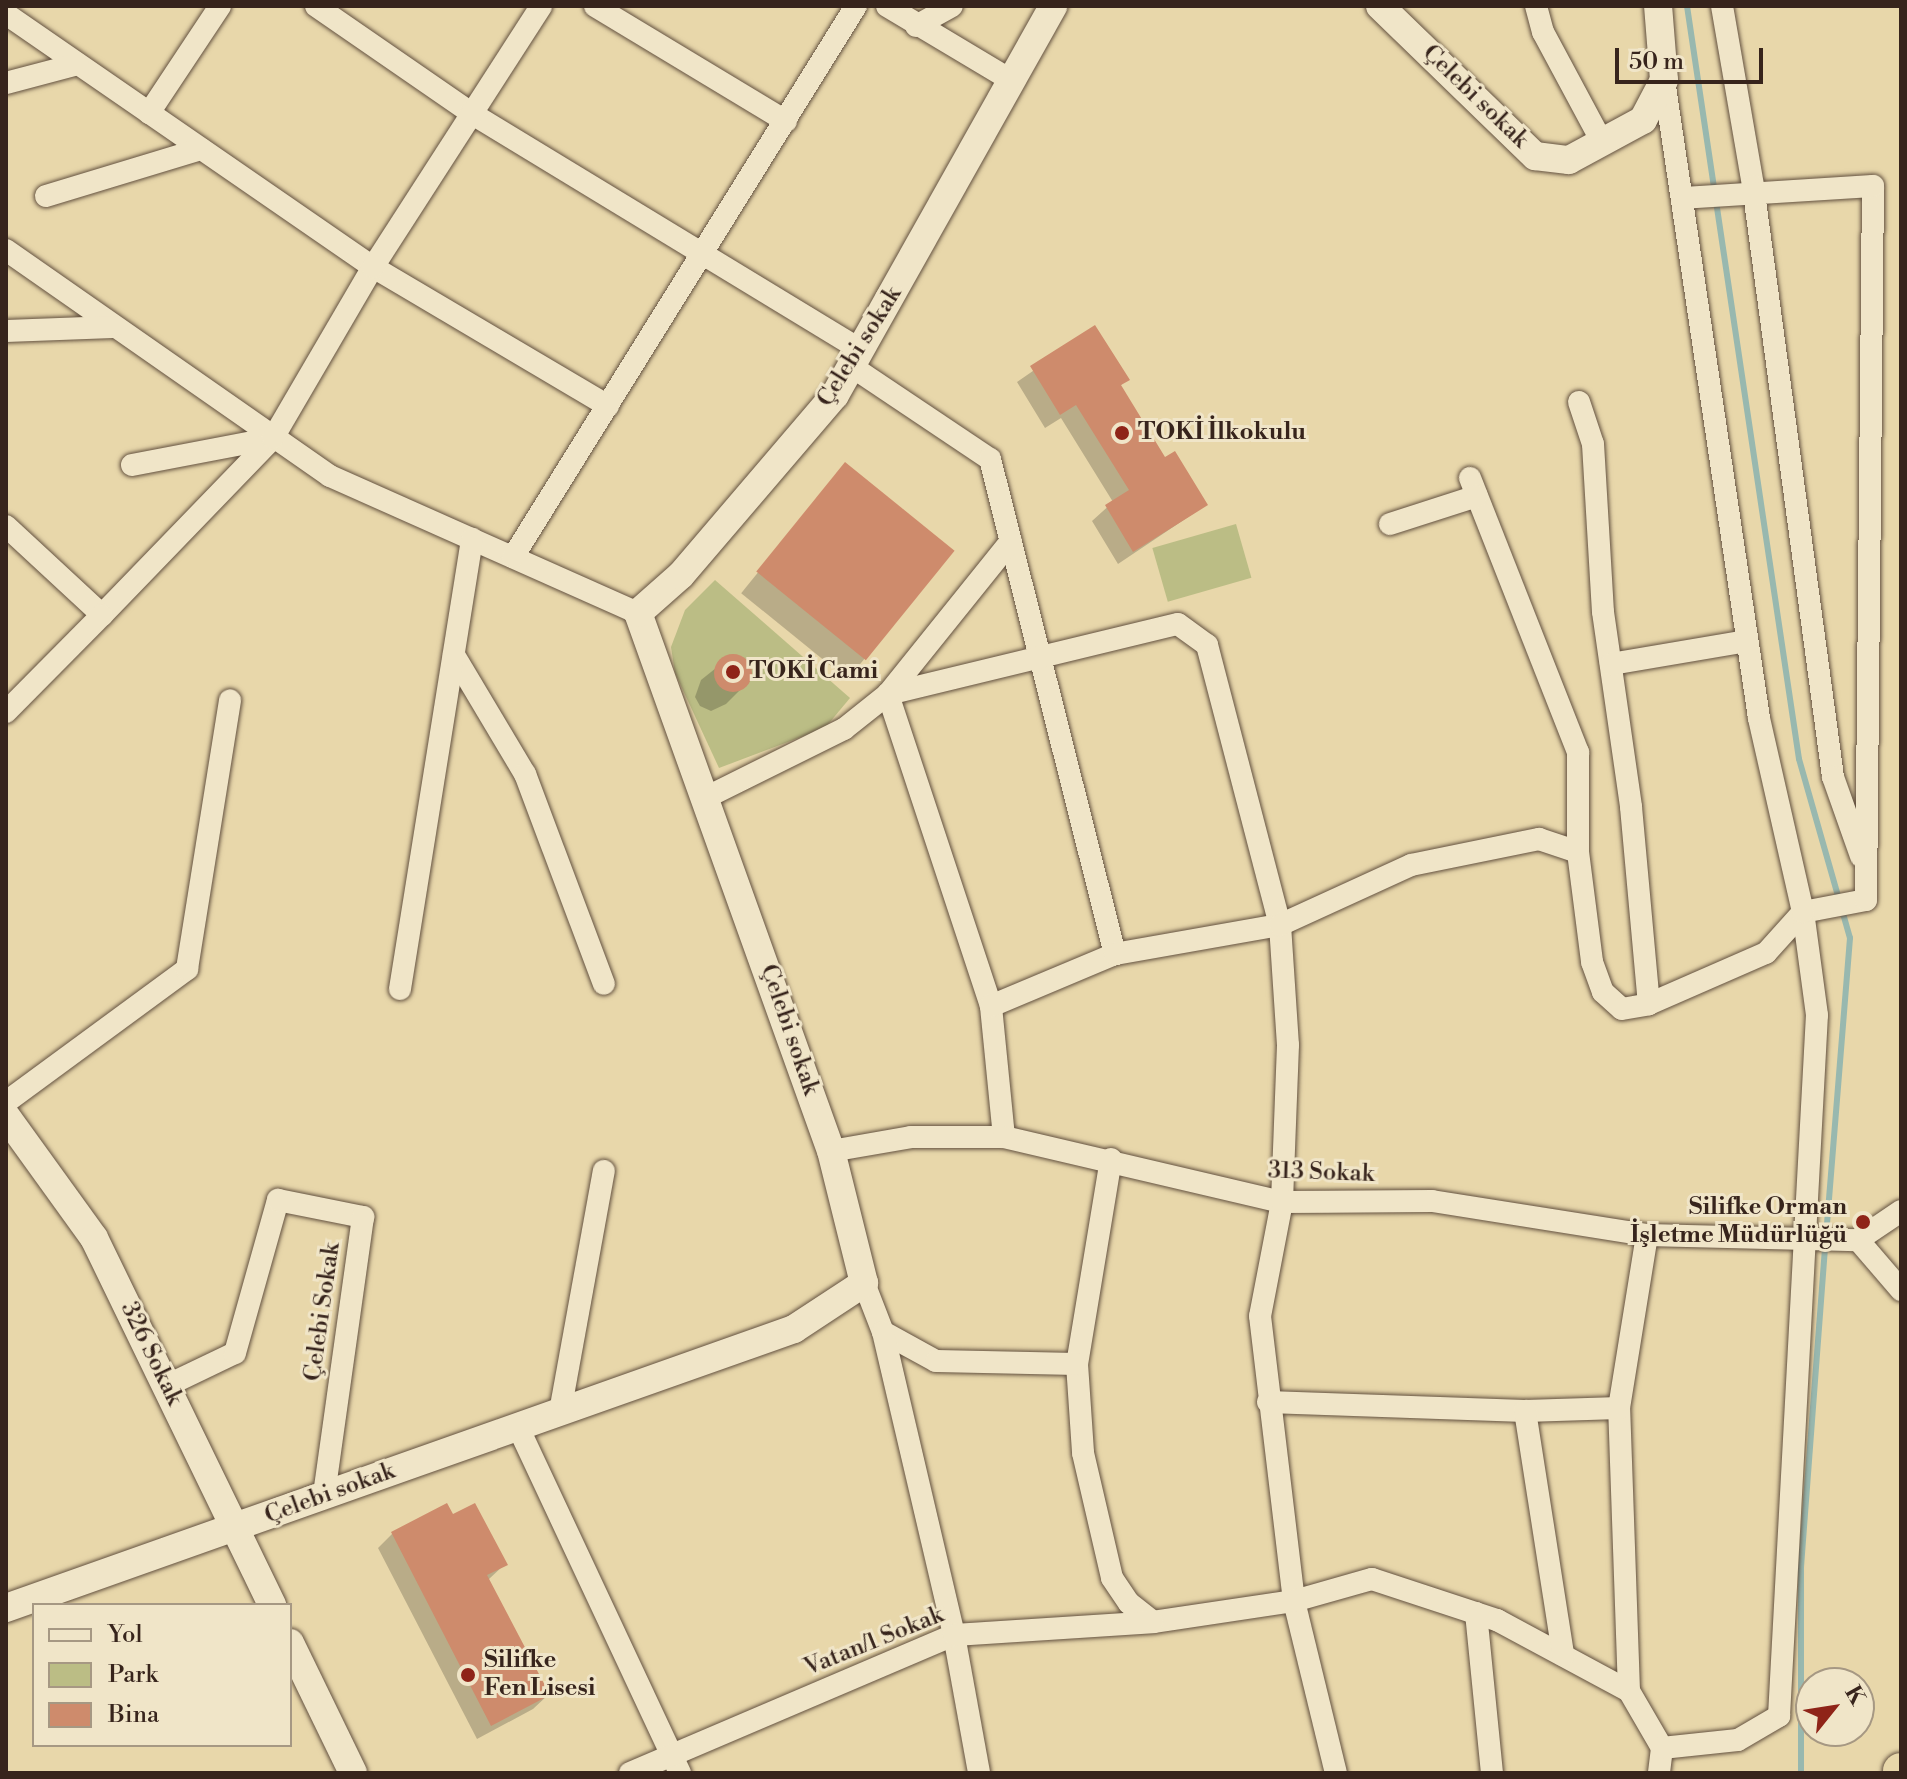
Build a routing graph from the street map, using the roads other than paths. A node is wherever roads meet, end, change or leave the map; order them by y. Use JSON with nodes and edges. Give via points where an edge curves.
{"nodes":[{"id":1,"x":220,"y":6,"type":"edge"},
{"id":2,"x":316,"y":6,"type":"edge"},
{"id":3,"x":541,"y":6,"type":"edge"},
{"id":4,"x":595,"y":6,"type":"edge"},
{"id":5,"x":856,"y":6,"type":"edge"},
{"id":6,"x":887,"y":6,"type":"edge"},
{"id":7,"x":952,"y":6,"type":"edge"},
{"id":8,"x":1053,"y":6,"type":"edge"},
{"id":9,"x":1380,"y":6,"type":"edge"},
{"id":10,"x":1536,"y":6,"type":"edge"},
{"id":11,"x":1658,"y":6,"type":"edge"},
{"id":12,"x":1722,"y":6,"type":"edge"},
{"id":13,"x":6,"y":14,"type":"edge"},
{"id":14,"x":916,"y":26,"type":"junction"},
{"id":15,"x":78,"y":64,"type":"junction"},
{"id":16,"x":1009,"y":79,"type":"junction"},
{"id":17,"x":1664,"y":80,"type":"junction"},
{"id":18,"x":6,"y":83,"type":"edge"},
{"id":19,"x":149,"y":113,"type":"junction"},
{"id":20,"x":471,"y":113,"type":"junction"},
{"id":21,"x":786,"y":121,"type":"junction"},
{"id":22,"x":1602,"y":142,"type":"junction"},
{"id":23,"x":201,"y":149,"type":"junction"},
{"id":24,"x":1746,"y":192,"type":"junction"},
{"id":25,"x":46,"y":196,"type":"dead end"},
{"id":26,"x":1683,"y":198,"type":"junction"},
{"id":27,"x":6,"y":250,"type":"edge"},
{"id":28,"x":705,"y":255,"type":"junction"},
{"id":29,"x":373,"y":267,"type":"junction"},
{"id":30,"x":113,"y":327,"type":"junction"},
{"id":31,"x":6,"y":331,"type":"edge"},
{"id":32,"x":856,"y":358,"type":"junction"},
{"id":33,"x":1579,"y":402,"type":"dead end"},
{"id":34,"x":608,"y":406,"type":"junction"},
{"id":35,"x":273,"y":438,"type":"junction"},
{"id":36,"x":132,"y":465,"type":"dead end"},
{"id":37,"x":1390,"y":524,"type":"dead end"},
{"id":38,"x":6,"y":526,"type":"edge"},
{"id":39,"x":472,"y":539,"type":"junction"},
{"id":40,"x":1011,"y":541,"type":"junction"},
{"id":41,"x":513,"y":557,"type":"junction"},
{"id":42,"x":638,"y":613,"type":"junction"},
{"id":43,"x":102,"y":615,"type":"junction"},
{"id":44,"x":1747,"y":641,"type":"junction"},
{"id":45,"x":454,"y":655,"type":"junction"},
{"id":46,"x":1039,"y":655,"type":"junction"},
{"id":47,"x":1611,"y":664,"type":"junction"},
{"id":48,"x":888,"y":694,"type":"junction"},
{"id":49,"x":230,"y":700,"type":"dead end"},
{"id":50,"x":6,"y":712,"type":"edge"},
{"id":51,"x":707,"y":797,"type":"junction"},
{"id":52,"x":1578,"y":852,"type":"junction"},
{"id":53,"x":1867,"y":872,"type":"junction"},
{"id":54,"x":1803,"y":912,"type":"junction"},
{"id":55,"x":1280,"y":925,"type":"junction"},
{"id":56,"x":1115,"y":954,"type":"junction"},
{"id":57,"x":604,"y":984,"type":"dead end"},
{"id":58,"x":400,"y":989,"type":"dead end"},
{"id":59,"x":1649,"y":1004,"type":"junction"},
{"id":60,"x":991,"y":1006,"type":"junction"},
{"id":61,"x":6,"y":1102,"type":"edge"},
{"id":62,"x":6,"y":1116,"type":"edge"},
{"id":63,"x":1004,"y":1137,"type":"junction"},
{"id":64,"x":831,"y":1151,"type":"junction"},
{"id":65,"x":1111,"y":1159,"type":"junction"},
{"id":66,"x":604,"y":1171,"type":"dead end"},
{"id":67,"x":1282,"y":1202,"type":"junction"},
{"id":68,"x":1901,"y":1211,"type":"edge"},
{"id":69,"x":1647,"y":1235,"type":"junction"},
{"id":70,"x":1808,"y":1237,"type":"junction"},
{"id":71,"x":1850,"y":1240,"type":"junction"},
{"id":72,"x":864,"y":1283,"type":"junction"},
{"id":73,"x":1901,"y":1290,"type":"edge"},
{"id":74,"x":883,"y":1332,"type":"junction"},
{"id":75,"x":1077,"y":1364,"type":"junction"},
{"id":76,"x":166,"y":1386,"type":"junction"},
{"id":77,"x":1268,"y":1402,"type":"junction"},
{"id":78,"x":1619,"y":1408,"type":"junction"},
{"id":79,"x":1525,"y":1411,"type":"junction"},
{"id":80,"x":560,"y":1412,"type":"junction"},
{"id":81,"x":518,"y":1427,"type":"junction"},
{"id":82,"x":324,"y":1496,"type":"junction"},
{"id":83,"x":234,"y":1528,"type":"junction"},
{"id":84,"x":1294,"y":1601,"type":"junction"},
{"id":85,"x":271,"y":1603,"type":"edge"},
{"id":86,"x":6,"y":1608,"type":"edge"},
{"id":87,"x":1476,"y":1613,"type":"junction"},
{"id":88,"x":1153,"y":1622,"type":"junction"},
{"id":89,"x":954,"y":1635,"type":"junction"},
{"id":90,"x":292,"y":1647,"type":"edge"},
{"id":91,"x":1563,"y":1655,"type":"junction"},
{"id":92,"x":1629,"y":1691,"type":"junction"},
{"id":93,"x":1662,"y":1748,"type":"junction"},
{"id":94,"x":676,"y":1764,"type":"edge"},
{"id":95,"x":353,"y":1773,"type":"edge"},
{"id":96,"x":630,"y":1773,"type":"edge"},
{"id":97,"x":979,"y":1773,"type":"edge"},
{"id":98,"x":1336,"y":1773,"type":"edge"},
{"id":99,"x":1492,"y":1773,"type":"edge"},
{"id":100,"x":1659,"y":1773,"type":"edge"}],
"edges":[{"from":1,"to":19,"type":"street"},
{"from":2,"to":20,"type":"street"},
{"from":3,"to":20,"type":"street"},
{"from":4,"to":21,"type":"street"},
{"from":5,"to":21,"type":"street"},
{"from":6,"to":14,"type":"street"},
{"from":7,"to":14,"type":"street"},
{"from":8,"to":16,"type":"street","name":"Çelebi sokak"},
{"from":9,"to":22,"type":"street","name":"Çelebi sokak","via":[[1535,156],[1569,160]]},
{"from":10,"to":22,"type":"street","via":[[1543,32]]},
{"from":11,"to":17,"type":"street"},
{"from":12,"to":24,"type":"street"},
{"from":13,"to":15,"type":"street"},
{"from":14,"to":16,"type":"street"},
{"from":15,"to":18,"type":"street"},
{"from":15,"to":19,"type":"street"},
{"from":16,"to":32,"type":"street","name":"Çelebi sokak"},
{"from":17,"to":22,"type":"street","name":"Çelebi sokak","via":[[1643,120]]},
{"from":17,"to":26,"type":"street"},
{"from":19,"to":23,"type":"street"},
{"from":20,"to":28,"type":"street"},
{"from":20,"to":29,"type":"street"},
{"from":21,"to":28,"type":"street"},
{"from":23,"to":25,"type":"street"},
{"from":23,"to":29,"type":"street"},
{"from":24,"to":26,"type":"street"},
{"from":24,"to":53,"type":"street","via":[[1833,777]]},
{"from":24,"to":53,"type":"street","via":[[1873,186]]},
{"from":26,"to":44,"type":"street"},
{"from":27,"to":30,"type":"street"},
{"from":28,"to":32,"type":"street"},
{"from":28,"to":34,"type":"street"},
{"from":29,"to":34,"type":"street"},
{"from":29,"to":35,"type":"street"},
{"from":30,"to":31,"type":"street"},
{"from":30,"to":35,"type":"street"},
{"from":32,"to":40,"type":"street","via":[[990,459]]},
{"from":32,"to":42,"type":"street","name":"Çelebi sokak","via":[[835,395],[681,575]]},
{"from":33,"to":47,"type":"street","via":[[1593,444]]},
{"from":34,"to":41,"type":"street"},
{"from":35,"to":36,"type":"street"},
{"from":35,"to":39,"type":"street","via":[[330,476]]},
{"from":35,"to":43,"type":"street"},
{"from":37,"to":52,"type":"street","via":[[1473,487],[1578,752]]},
{"from":38,"to":43,"type":"street"},
{"from":39,"to":41,"type":"street"},
{"from":39,"to":45,"type":"street"},
{"from":40,"to":46,"type":"street"},
{"from":40,"to":48,"type":"street"},
{"from":41,"to":42,"type":"street"},
{"from":42,"to":51,"type":"street","name":"Çelebi sokak"},
{"from":43,"to":50,"type":"street"},
{"from":44,"to":47,"type":"street"},
{"from":44,"to":54,"type":"street"},
{"from":45,"to":57,"type":"street","via":[[525,774]]},
{"from":45,"to":58,"type":"street"},
{"from":46,"to":48,"type":"street"},
{"from":46,"to":55,"type":"street","via":[[1178,624],[1207,645]]},
{"from":46,"to":56,"type":"street"},
{"from":47,"to":59,"type":"street"},
{"from":48,"to":51,"type":"street","via":[[844,729]]},
{"from":48,"to":60,"type":"street"},
{"from":49,"to":61,"type":"street","via":[[187,969]]},
{"from":51,"to":64,"type":"street","name":"Çelebi sokak"},
{"from":52,"to":55,"type":"street","via":[[1539,839],[1411,865]]},
{"from":52,"to":59,"type":"street","via":[[1592,962],[1603,992],[1622,1009]]},
{"from":53,"to":54,"type":"street","via":[[1866,900]]},
{"from":54,"to":59,"type":"street","via":[[1766,953]]},
{"from":54,"to":70,"type":"street","via":[[1817,1015]]},
{"from":55,"to":56,"type":"street"},
{"from":55,"to":67,"type":"street","via":[[1288,1045]]},
{"from":56,"to":60,"type":"street"},
{"from":60,"to":63,"type":"street"},
{"from":62,"to":76,"type":"street","name":"326 Sokak","via":[[94,1238]]},
{"from":63,"to":64,"type":"street","name":"313 Sokak","via":[[911,1137]]},
{"from":63,"to":65,"type":"street","name":"313 Sokak"},
{"from":64,"to":72,"type":"street","name":"Çelebi sokak"},
{"from":65,"to":67,"type":"street","name":"313 Sokak"},
{"from":65,"to":75,"type":"street"},
{"from":66,"to":80,"type":"street"},
{"from":67,"to":69,"type":"street","name":"313 Sokak","via":[[1432,1201]]},
{"from":67,"to":77,"type":"street","via":[[1260,1316]]},
{"from":68,"to":71,"type":"street"},
{"from":69,"to":70,"type":"street","name":"313 Sokak"},
{"from":69,"to":78,"type":"street"},
{"from":70,"to":71,"type":"street","name":"313 Sokak"},
{"from":70,"to":93,"type":"street","via":[[1779,1716],[1738,1740]]},
{"from":71,"to":73,"type":"street"},
{"from":72,"to":74,"type":"street"},
{"from":72,"to":80,"type":"street","name":"Çelebi sokak","via":[[794,1329]]},
{"from":74,"to":75,"type":"street","via":[[936,1361]]},
{"from":74,"to":89,"type":"street"},
{"from":75,"to":88,"type":"street","via":[[1083,1453],[1112,1578],[1129,1603]]},
{"from":76,"to":82,"type":"street","name":"Çelebi Sokak","via":[[235,1353],[278,1200],[363,1217]]},
{"from":76,"to":83,"type":"street","name":"326 Sokak"},
{"from":77,"to":79,"type":"street"},
{"from":77,"to":84,"type":"street"},
{"from":78,"to":79,"type":"street"},
{"from":78,"to":92,"type":"street"},
{"from":79,"to":91,"type":"street"},
{"from":80,"to":81,"type":"street","name":"Çelebi sokak"},
{"from":81,"to":82,"type":"street","name":"Çelebi sokak"},
{"from":81,"to":94,"type":"street"},
{"from":82,"to":83,"type":"street","name":"Çelebi sokak"},
{"from":83,"to":85,"type":"street","name":"326 Sokak"},
{"from":83,"to":86,"type":"street","name":"Çelebi sokak"},
{"from":84,"to":87,"type":"street","name":"Vatan/1 Sokak","via":[[1372,1579]]},
{"from":84,"to":88,"type":"street","name":"Vatan/1 Sokak"},
{"from":84,"to":98,"type":"street"},
{"from":87,"to":91,"type":"street","name":"Vatan/1 Sokak"},
{"from":87,"to":99,"type":"street"},
{"from":88,"to":89,"type":"street","name":"Vatan/1 Sokak"},
{"from":89,"to":94,"type":"street","name":"Vatan/1 Sokak"},
{"from":89,"to":97,"type":"street"},
{"from":90,"to":95,"type":"street"},
{"from":91,"to":92,"type":"street","name":"Vatan/1 Sokak"},
{"from":92,"to":93,"type":"street"},
{"from":93,"to":100,"type":"street"},
{"from":94,"to":96,"type":"street","name":"Vatan/1 Sokak"}]}
